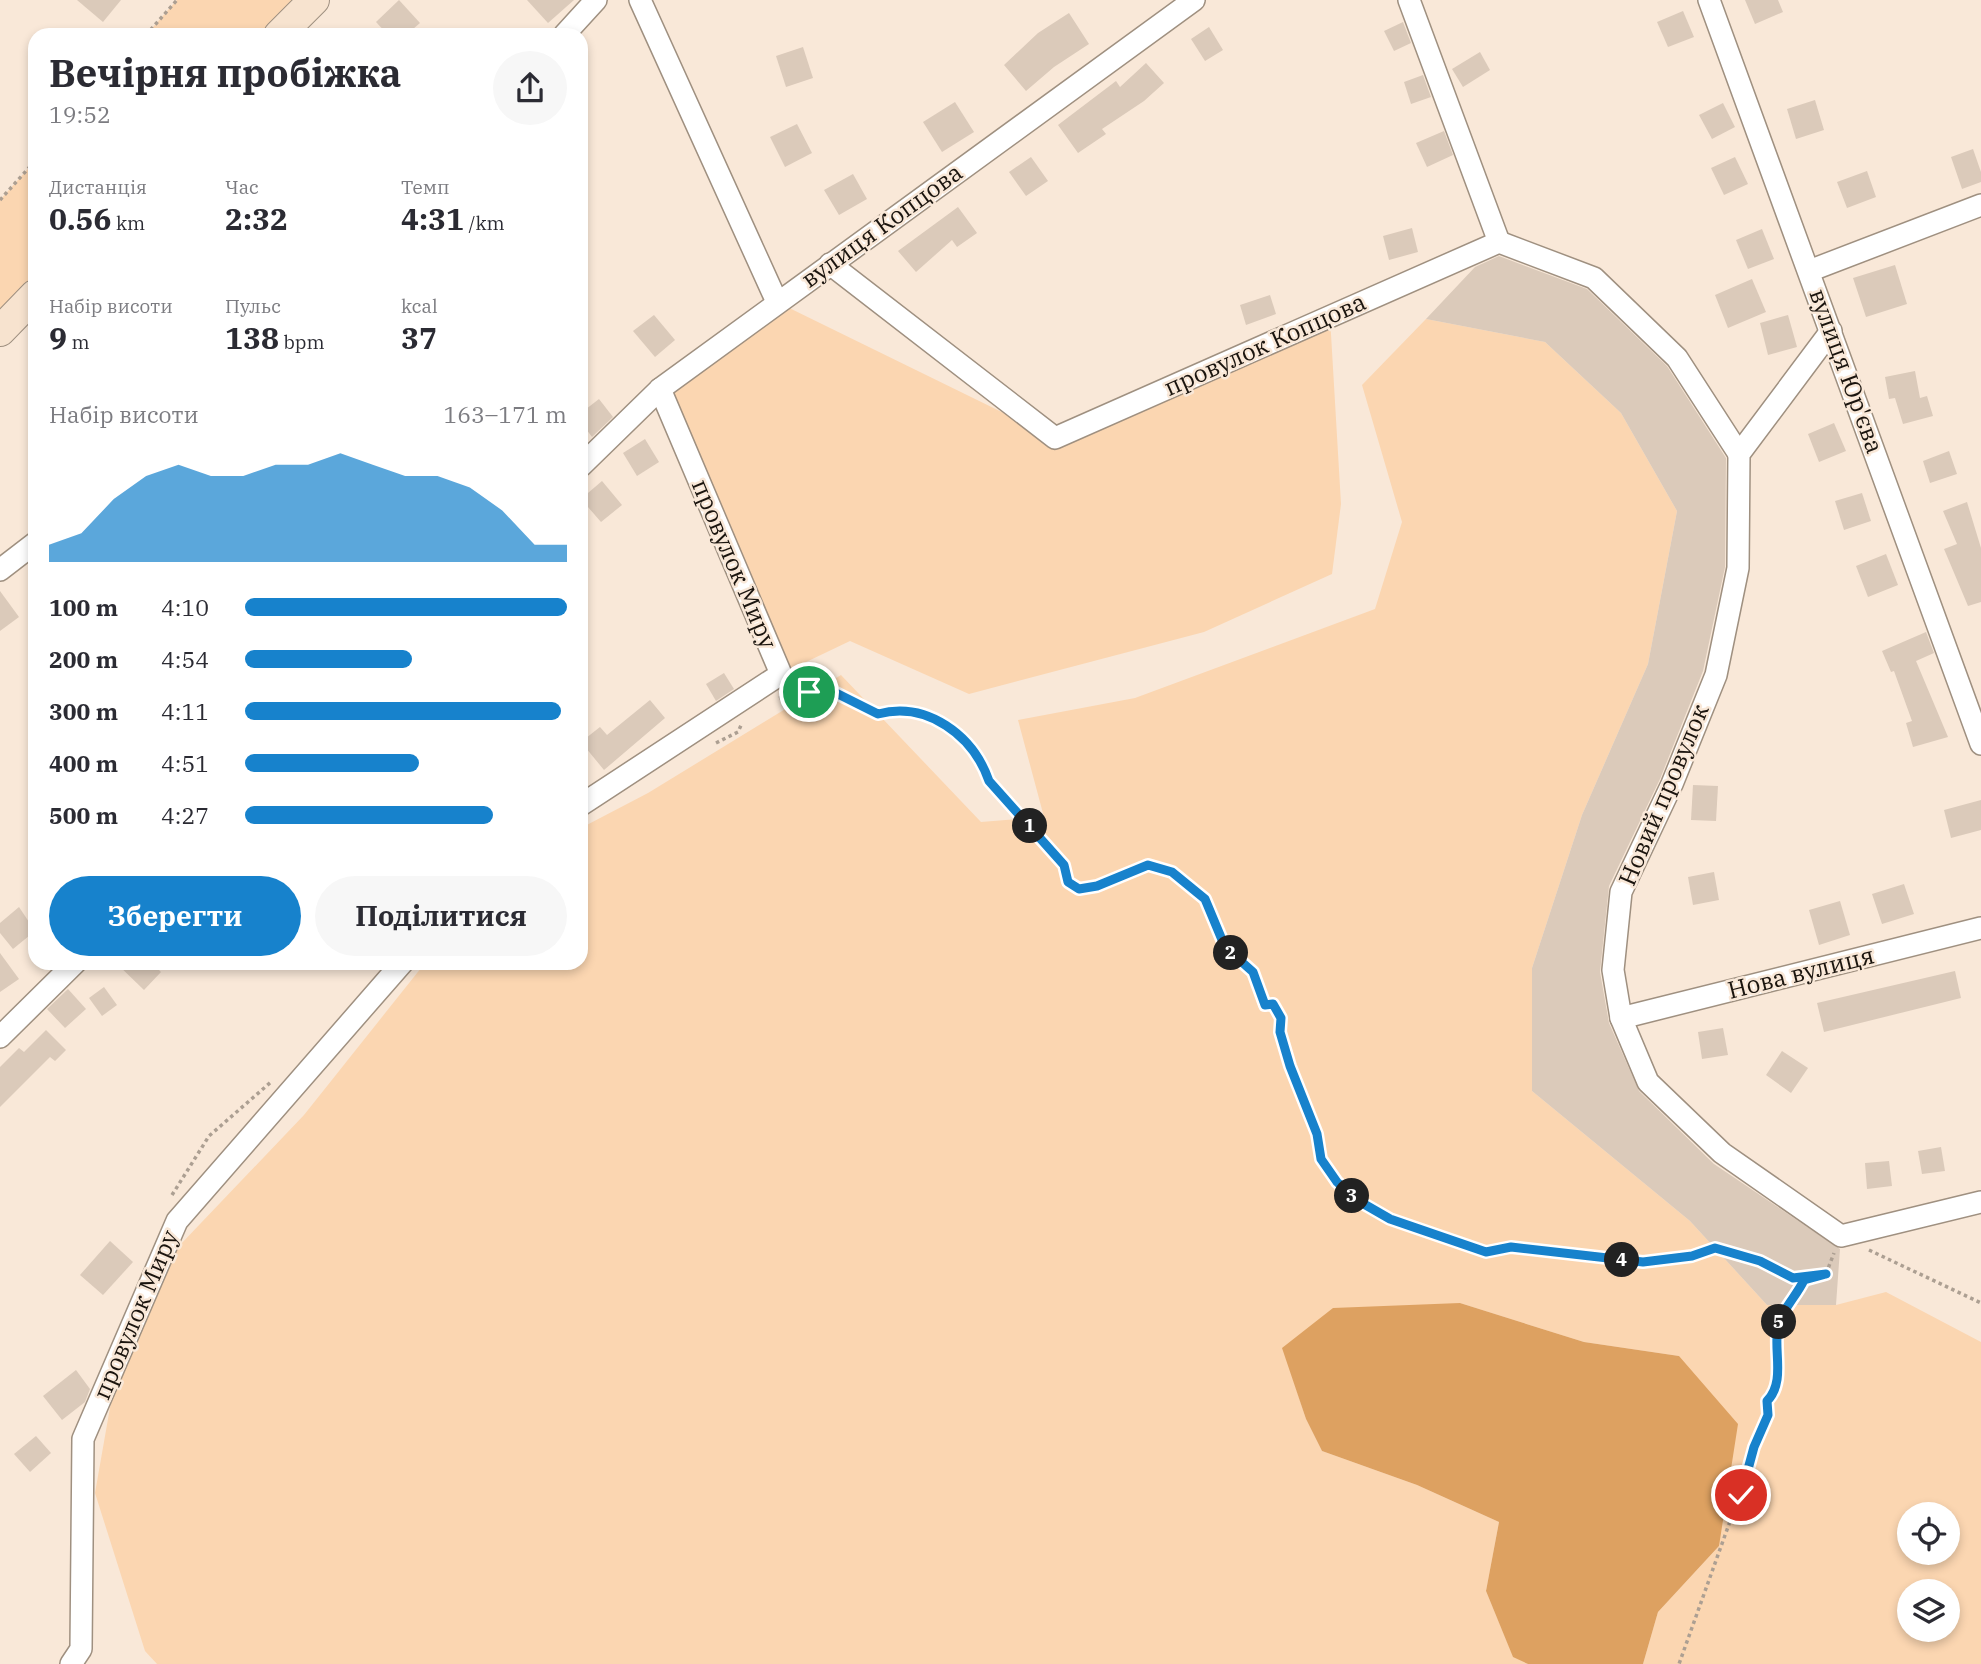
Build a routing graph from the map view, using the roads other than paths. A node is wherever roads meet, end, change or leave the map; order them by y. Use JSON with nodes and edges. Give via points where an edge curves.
{"nodes":[{"id":1,"x":314,"y":0,"type":"edge"},
{"id":2,"x":596,"y":0,"type":"edge"},
{"id":3,"x":640,"y":0,"type":"edge"},
{"id":4,"x":1194,"y":0,"type":"edge"},
{"id":5,"x":1409,"y":0,"type":"edge"},
{"id":6,"x":1709,"y":0,"type":"edge"},
{"id":7,"x":286,"y":28,"type":"edge"},
{"id":8,"x":570,"y":28,"type":"edge"},
{"id":9,"x":1981,"y":205,"type":"edge"},
{"id":10,"x":1499,"y":242,"type":"junction"},
{"id":11,"x":830,"y":264,"type":"junction"},
{"id":12,"x":1809,"y":271,"type":"junction"},
{"id":13,"x":28,"y":302,"type":"edge"},
{"id":14,"x":777,"y":302,"type":"junction"},
{"id":15,"x":0,"y":331,"type":"edge"},
{"id":16,"x":1831,"y":331,"type":"junction"},
{"id":17,"x":660,"y":389,"type":"junction"},
{"id":18,"x":1739,"y":454,"type":"junction"},
{"id":19,"x":588,"y":459,"type":"edge"},
{"id":20,"x":28,"y":548,"type":"edge"},
{"id":21,"x":0,"y":570,"type":"edge"},
{"id":22,"x":1981,"y":744,"type":"edge"},
{"id":23,"x":588,"y":800,"type":"edge"},
{"id":24,"x":1981,"y":928,"type":"edge"},
{"id":25,"x":67,"y":970,"type":"edge"},
{"id":26,"x":396,"y":970,"type":"edge"},
{"id":27,"x":1621,"y":1017,"type":"junction"},
{"id":28,"x":0,"y":1037,"type":"edge"},
{"id":29,"x":1981,"y":1202,"type":"edge"},
{"id":30,"x":71,"y":1664,"type":"edge"}],
"edges":[{"from":1,"to":7,"type":"main road"},
{"from":2,"to":8,"type":"street"},
{"from":3,"to":14,"type":"street"},
{"from":4,"to":11,"type":"street","name":"вулиця Копцова"},
{"from":5,"to":10,"type":"street"},
{"from":6,"to":12,"type":"street","name":"вулиця Юр'єва"},
{"from":9,"to":12,"type":"street"},
{"from":10,"to":11,"type":"street","name":"провулок Копцова","via":[[1055,438]]},
{"from":10,"to":18,"type":"street","via":[[1594,278],[1677,358]]},
{"from":11,"to":14,"type":"street","name":"вулиця Копцова"},
{"from":12,"to":16,"type":"street","name":"вулиця Юр'єва"},
{"from":13,"to":15,"type":"main road"},
{"from":14,"to":17,"type":"street","name":"вулиця Копцова"},
{"from":16,"to":18,"type":"street"},
{"from":16,"to":22,"type":"street","name":"вулиця Юр'єва"},
{"from":17,"to":19,"type":"street","name":"вулиця Копцова"},
{"from":17,"to":23,"type":"street","name":"провулок Миру","via":[[781,674]]},
{"from":18,"to":27,"type":"street","name":"Новий провулок","via":[[1738,568],[1716,675],[1621,892],[1613,971]]},
{"from":20,"to":21,"type":"street"},
{"from":24,"to":27,"type":"street","name":"Нова вулиця"},
{"from":25,"to":28,"type":"street"},
{"from":26,"to":30,"type":"street","name":"провулок Миру","via":[[177,1222],[83,1439],[81,1649]]},
{"from":27,"to":29,"type":"street","name":"Новий провулок","via":[[1648,1082],[1722,1153],[1841,1236]]}]}
